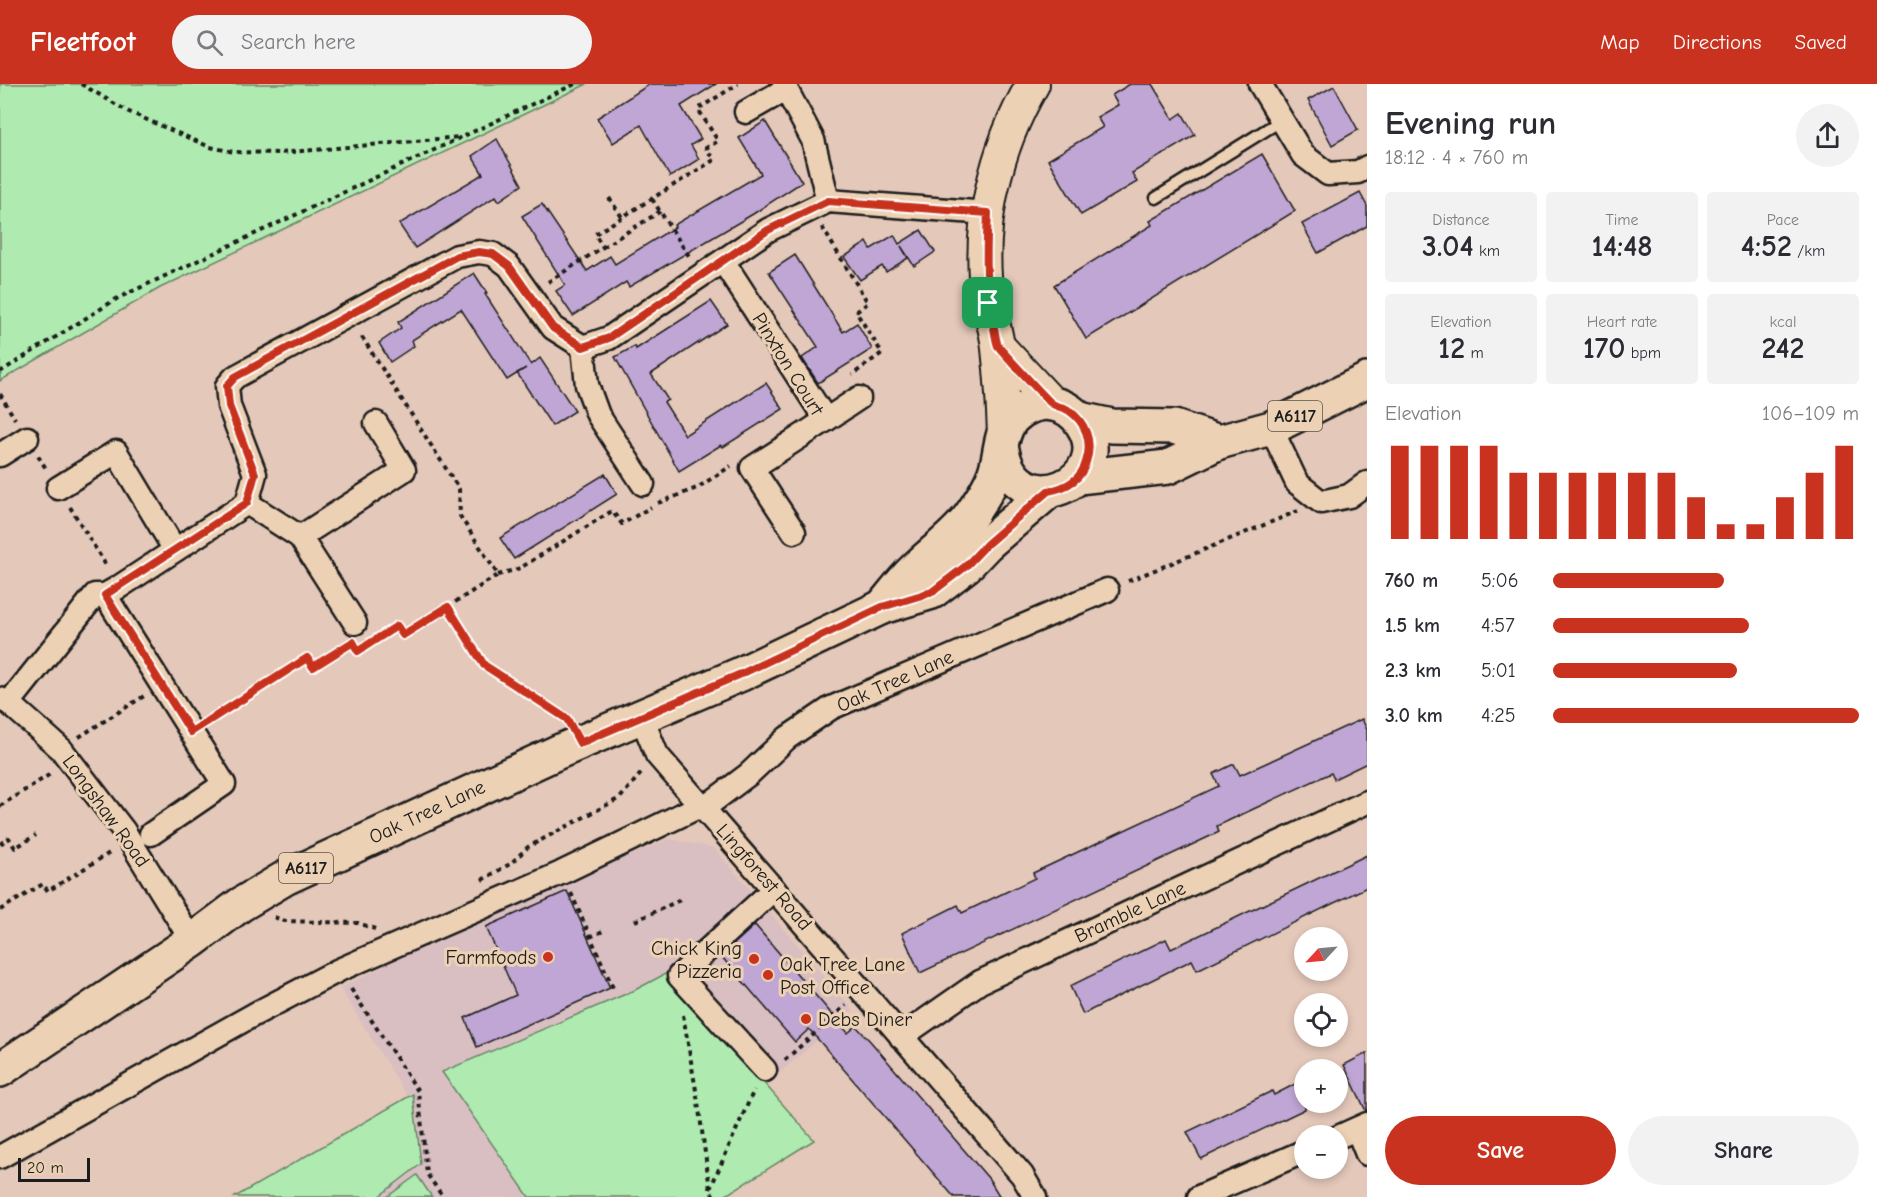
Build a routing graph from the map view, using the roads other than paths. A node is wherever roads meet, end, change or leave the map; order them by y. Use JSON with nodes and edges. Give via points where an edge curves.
{"nodes":[{"id":1,"x":1032,"y":84,"type":"edge"},
{"id":2,"x":1260,"y":84,"type":"edge"},
{"id":3,"x":746,"y":112,"type":"dead end"},
{"id":4,"x":1282,"y":120,"type":"junction"},
{"id":5,"x":1367,"y":167,"type":"edge"},
{"id":6,"x":1156,"y":198,"type":"dead end"},
{"id":7,"x":819,"y":205,"type":"junction"},
{"id":8,"x":988,"y":213,"type":"junction"},
{"id":9,"x":723,"y":261,"type":"junction"},
{"id":10,"x":998,"y":346,"type":"junction"},
{"id":11,"x":583,"y":347,"type":"junction"},
{"id":12,"x":1367,"y":380,"type":"edge"},
{"id":13,"x":859,"y":398,"type":"road end"},
{"id":14,"x":1065,"y":411,"type":"junction"},
{"id":15,"x":826,"y":420,"type":"junction"},
{"id":16,"x":376,"y":423,"type":"dead end"},
{"id":17,"x":1271,"y":428,"type":"junction"},
{"id":18,"x":27,"y":438,"type":"dead end"},
{"id":19,"x":1003,"y":442,"type":"junction"},
{"id":20,"x":1219,"y":442,"type":"junction"},
{"id":21,"x":0,"y":455,"type":"edge"},
{"id":22,"x":1078,"y":477,"type":"junction"},
{"id":23,"x":1367,"y":483,"type":"edge"},
{"id":24,"x":642,"y":484,"type":"dead end"},
{"id":25,"x":58,"y":488,"type":"dead end"},
{"id":26,"x":1048,"y":491,"type":"junction"},
{"id":27,"x":247,"y":503,"type":"junction"},
{"id":28,"x":794,"y":532,"type":"dead end"},
{"id":29,"x":300,"y":537,"type":"junction"},
{"id":30,"x":175,"y":550,"type":"junction"},
{"id":31,"x":1107,"y":590,"type":"road end"},
{"id":32,"x":105,"y":595,"type":"junction"},
{"id":33,"x":882,"y":607,"type":"junction"},
{"id":34,"x":355,"y":623,"type":"dead end"},
{"id":35,"x":4,"y":701,"type":"edge"},
{"id":36,"x":640,"y":716,"type":"junction"},
{"id":37,"x":1367,"y":802,"type":"edge"},
{"id":38,"x":703,"y":806,"type":"junction"},
{"id":39,"x":140,"y":837,"type":"junction"},
{"id":40,"x":774,"y":889,"type":"junction"},
{"id":41,"x":192,"y":941,"type":"junction"},
{"id":42,"x":901,"y":1037,"type":"junction"},
{"id":43,"x":0,"y":1070,"type":"edge"},
{"id":44,"x":765,"y":1070,"type":"dead end"},
{"id":45,"x":1354,"y":1130,"type":"edge"},
{"id":46,"x":1367,"y":1154,"type":"edge"},
{"id":47,"x":1294,"y":1156,"type":"edge"},
{"id":48,"x":0,"y":1157,"type":"edge"},
{"id":49,"x":1035,"y":1197,"type":"edge"},
{"id":50,"x":1199,"y":1197,"type":"edge"}],
"edges":[{"from":1,"to":8,"type":"street","via":[[1018,108],[999,161]]},
{"from":2,"to":4,"type":"street"},
{"from":3,"to":7,"type":"street","via":[[786,89],[813,140]]},
{"from":4,"to":5,"type":"street","via":[[1304,154],[1329,174],[1358,172]]},
{"from":4,"to":6,"type":"lane"},
{"from":7,"to":8,"type":"street"},
{"from":7,"to":9,"type":"street","via":[[768,230]]},
{"from":8,"to":10,"type":"street","via":[[988,303]]},
{"from":9,"to":11,"type":"street","via":[[609,338]]},
{"from":9,"to":15,"type":"street","name":"Pinxton Court"},
{"from":10,"to":14,"type":"street"},
{"from":10,"to":19,"type":"street"},
{"from":11,"to":24,"type":"street","via":[[587,385],[598,415]]},
{"from":11,"to":27,"type":"street","via":[[553,328],[509,266],[493,254],[457,256],[235,377],[227,386],[229,406],[255,474]]},
{"from":12,"to":17,"type":"main road","name":"Oak Tree Lane","number":"A6117"},
{"from":13,"to":15,"type":"street"},
{"from":14,"to":19,"type":"main road","name":"Oak Tree Lane","number":"A6117","via":[[1037,404],[1023,410],[1011,420]]},
{"from":14,"to":20,"type":"main road","name":"Oak Tree Lane","number":"A6117","via":[[1113,426],[1174,427]]},
{"from":14,"to":22,"type":"main road","via":[[1089,441],[1089,454]]},
{"from":15,"to":28,"type":"street","name":"Pinxton Court","via":[[752,468]]},
{"from":16,"to":29,"type":"street","via":[[404,470]]},
{"from":17,"to":20,"type":"main road","name":"Oak Tree Lane","number":"A6117"},
{"from":17,"to":23,"type":"street","via":[[1297,483],[1321,502],[1349,496]]},
{"from":18,"to":21,"type":"street"},
{"from":19,"to":26,"type":"main road","via":[[1005,463],[1012,475],[1035,490]]},
{"from":19,"to":33,"type":"main road","name":"Oak Tree Lane","number":"A6117","via":[[993,477],[970,517],[914,569]]},
{"from":20,"to":22,"type":"main road","name":"Oak Tree Lane","number":"A6117","via":[[1168,467]]},
{"from":22,"to":26,"type":"main road","name":"Oak Tree Lane","number":"A6117"},
{"from":25,"to":30,"type":"street","via":[[116,452]]},
{"from":26,"to":33,"type":"main road","name":"Oak Tree Lane","number":"A6117","via":[[932,592]]},
{"from":27,"to":29,"type":"street"},
{"from":27,"to":30,"type":"street"},
{"from":29,"to":34,"type":"street"},
{"from":30,"to":32,"type":"street"},
{"from":31,"to":38,"type":"street","name":"Oak Tree Lane","via":[[831,708]]},
{"from":32,"to":35,"type":"street","via":[[95,595]]},
{"from":32,"to":39,"type":"street","via":[[224,784]]},
{"from":33,"to":36,"type":"main road","name":"Oak Tree Lane","number":"A6117","via":[[732,678]]},
{"from":35,"to":39,"type":"street","name":"Longshaw Road","via":[[66,755]]},
{"from":36,"to":38,"type":"street","name":"Lingforest Road","via":[[657,755]]},
{"from":36,"to":41,"type":"main road","name":"Oak Tree Lane","number":"A6117","via":[[285,878]]},
{"from":37,"to":42,"type":"street","name":"Bramble Lane","via":[[980,982]]},
{"from":38,"to":40,"type":"street","name":"Lingforest Road"},
{"from":38,"to":48,"type":"street","name":"Oak Tree Lane","via":[[339,970]]},
{"from":39,"to":41,"type":"street","name":"Longshaw Road"},
{"from":40,"to":42,"type":"street","name":"Lingforest Road"},
{"from":40,"to":44,"type":"street","via":[[679,976]]},
{"from":41,"to":43,"type":"main road","name":"Oak Tree Lane","number":"A6117"},
{"from":42,"to":49,"type":"street","name":"Lingforest Road","via":[[1022,1175]]},
{"from":45,"to":46,"type":"street"},
{"from":47,"to":50,"type":"street"}]}
